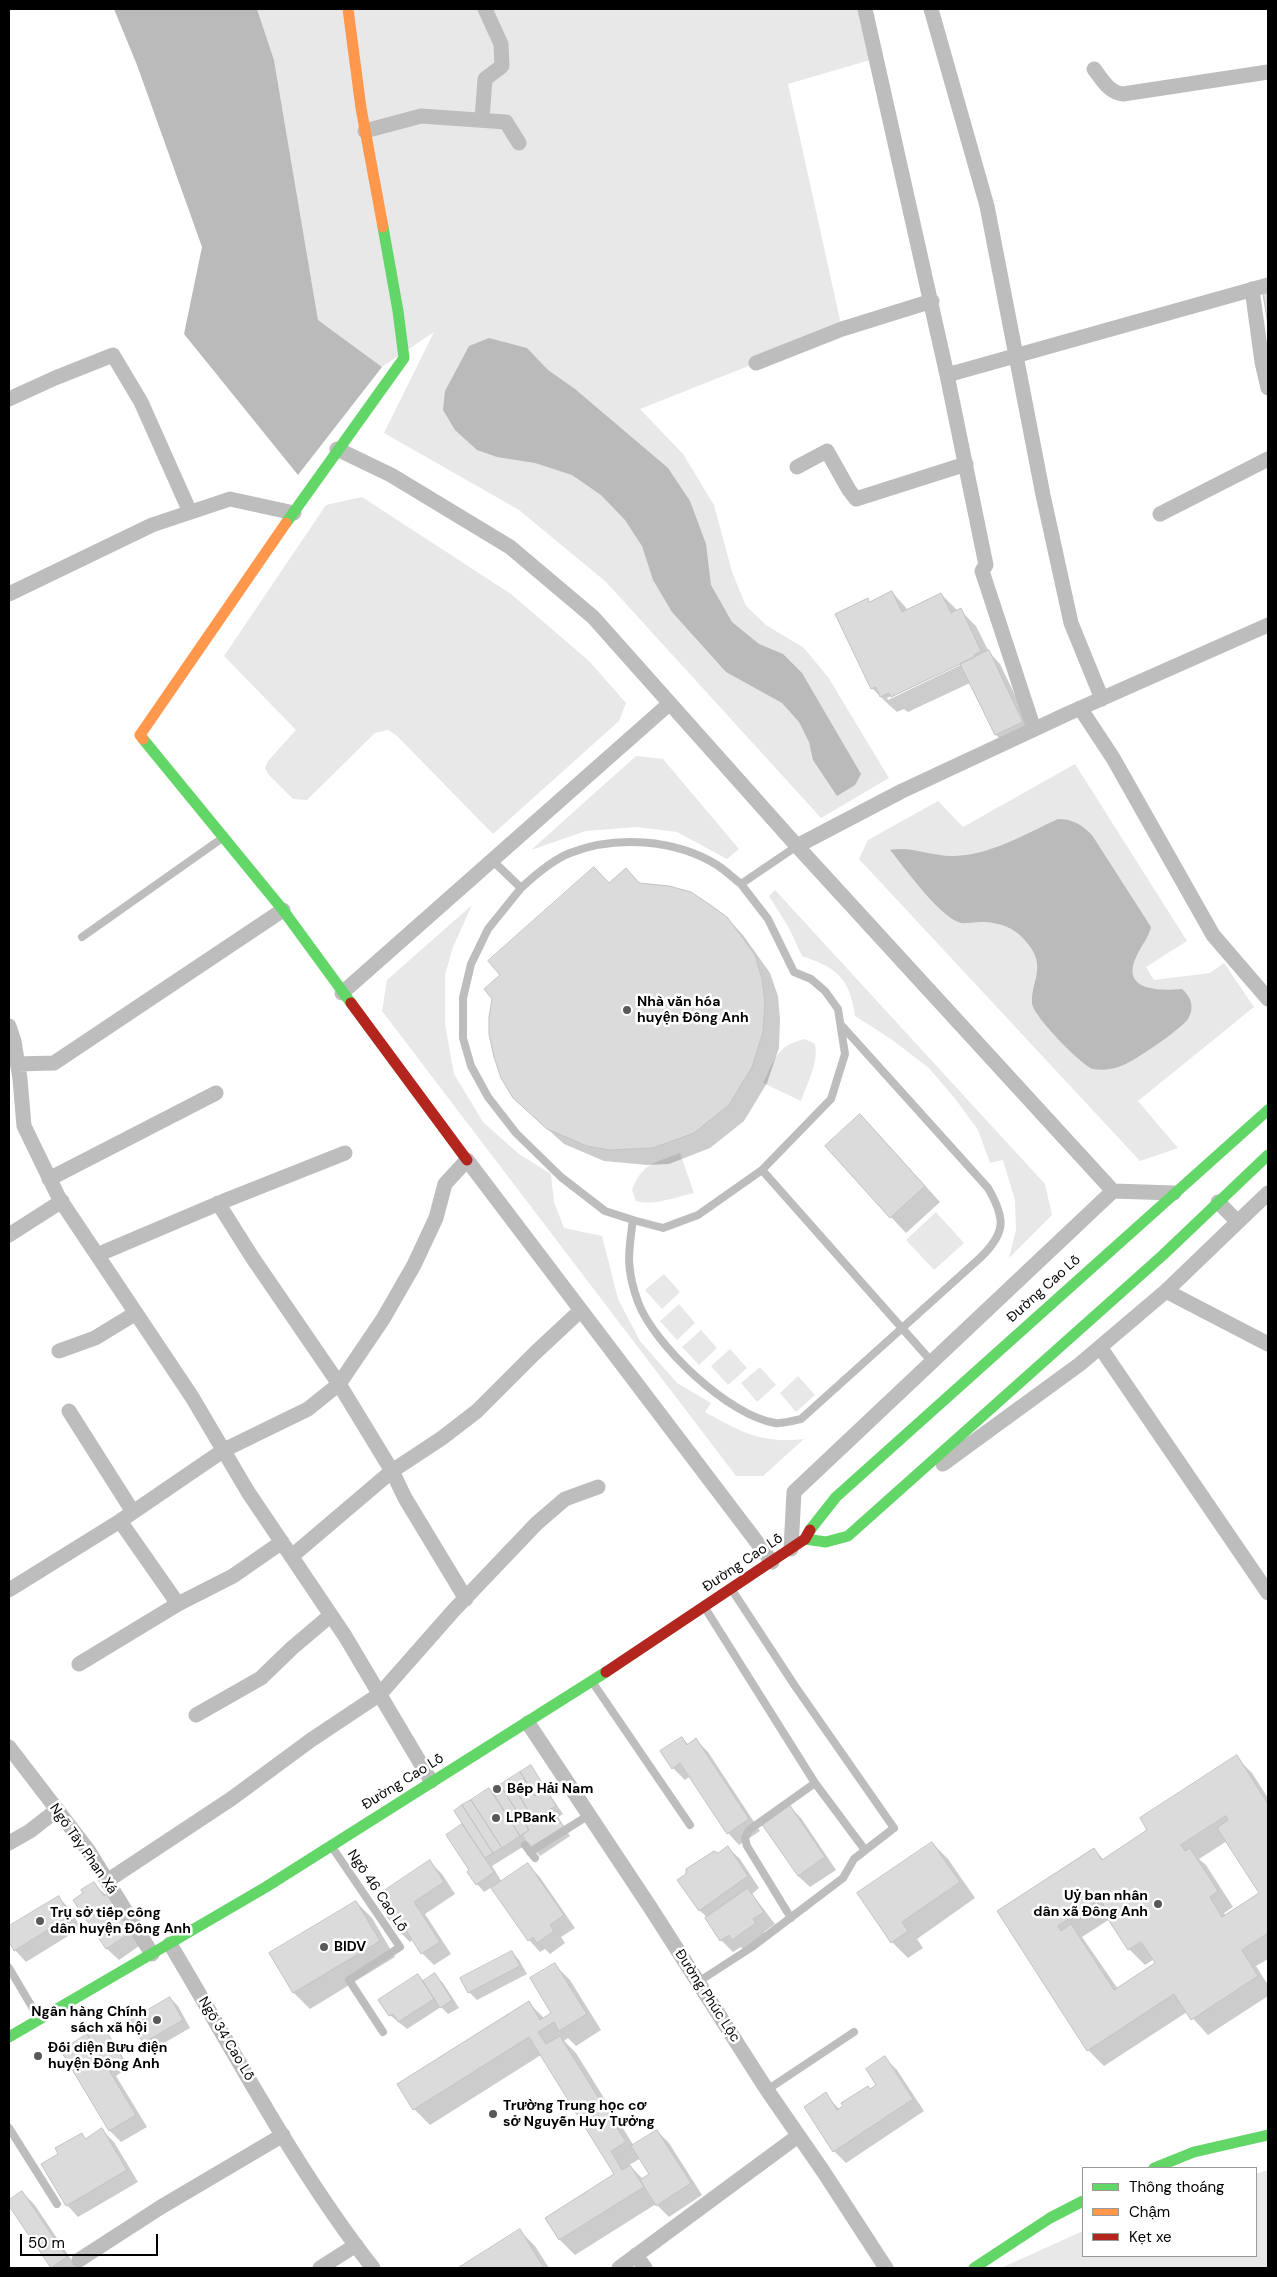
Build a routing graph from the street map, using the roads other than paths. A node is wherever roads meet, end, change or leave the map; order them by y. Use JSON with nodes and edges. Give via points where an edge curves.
{"nodes":[{"id":1,"x":348,"y":9,"type":"edge"},
{"id":2,"x":485,"y":9,"type":"edge"},
{"id":3,"x":866,"y":9,"type":"edge"},
{"id":4,"x":931,"y":9,"type":"edge"},
{"id":5,"x":1094,"y":69,"type":"dead end"},
{"id":6,"x":1268,"y":72,"type":"edge"},
{"id":7,"x":482,"y":119,"type":"junction"},
{"id":8,"x":365,"y":131,"type":"junction"},
{"id":9,"x":519,"y":143,"type":"dead end"},
{"id":10,"x":1268,"y":285,"type":"edge"},
{"id":11,"x":1252,"y":289,"type":"junction"},
{"id":12,"x":932,"y":301,"type":"junction"},
{"id":13,"x":1016,"y":355,"type":"junction"},
{"id":14,"x":756,"y":363,"type":"dead end"},
{"id":15,"x":948,"y":375,"type":"junction"},
{"id":16,"x":1268,"y":388,"type":"edge"},
{"id":17,"x":9,"y":399,"type":"edge"},
{"id":18,"x":338,"y":449,"type":"junction"},
{"id":19,"x":1268,"y":459,"type":"edge"},
{"id":20,"x":966,"y":464,"type":"junction"},
{"id":21,"x":797,"y":467,"type":"dead end"},
{"id":22,"x":190,"y":512,"type":"junction"},
{"id":23,"x":294,"y":513,"type":"junction"},
{"id":24,"x":1160,"y":514,"type":"dead end"},
{"id":25,"x":9,"y":594,"type":"edge"},
{"id":26,"x":1268,"y":625,"type":"edge"},
{"id":27,"x":1102,"y":699,"type":"junction"},
{"id":28,"x":669,"y":704,"type":"junction"},
{"id":29,"x":1080,"y":708,"type":"junction"},
{"id":30,"x":1034,"y":729,"type":"junction"},
{"id":31,"x":224,"y":837,"type":"junction"},
{"id":32,"x":797,"y":846,"type":"junction"},
{"id":33,"x":492,"y":860,"type":"junction"},
{"id":34,"x":741,"y":884,"type":"junction"},
{"id":35,"x":520,"y":888,"type":"junction"},
{"id":36,"x":283,"y":910,"type":"junction"},
{"id":37,"x":82,"y":937,"type":"dead end"},
{"id":38,"x":342,"y":993,"type":"junction"},
{"id":39,"x":1266,"y":993,"type":"edge"},
{"id":40,"x":9,"y":1026,"type":"edge"},
{"id":41,"x":842,"y":1026,"type":"junction"},
{"id":42,"x":14,"y":1054,"type":"edge"},
{"id":43,"x":216,"y":1093,"type":"dead end"},
{"id":44,"x":1268,"y":1110,"type":"edge"},
{"id":45,"x":345,"y":1153,"type":"dead end"},
{"id":46,"x":1268,"y":1155,"type":"edge"},
{"id":47,"x":466,"y":1160,"type":"junction"},
{"id":48,"x":762,"y":1170,"type":"junction"},
{"id":49,"x":49,"y":1179,"type":"junction"},
{"id":50,"x":1113,"y":1191,"type":"junction"},
{"id":51,"x":1174,"y":1193,"type":"junction"},
{"id":52,"x":1268,"y":1193,"type":"edge"},
{"id":53,"x":62,"y":1201,"type":"junction"},
{"id":54,"x":1218,"y":1202,"type":"junction"},
{"id":55,"x":218,"y":1203,"type":"junction"},
{"id":56,"x":633,"y":1220,"type":"junction"},
{"id":57,"x":1238,"y":1222,"type":"junction"},
{"id":58,"x":9,"y":1235,"type":"edge"},
{"id":59,"x":98,"y":1255,"type":"junction"},
{"id":60,"x":1166,"y":1291,"type":"junction"},
{"id":61,"x":580,"y":1311,"type":"junction"},
{"id":62,"x":136,"y":1314,"type":"junction"},
{"id":63,"x":903,"y":1328,"type":"junction"},
{"id":64,"x":1268,"y":1344,"type":"edge"},
{"id":65,"x":1100,"y":1347,"type":"junction"},
{"id":66,"x":59,"y":1351,"type":"dead end"},
{"id":67,"x":932,"y":1362,"type":"junction"},
{"id":68,"x":339,"y":1384,"type":"junction"},
{"id":69,"x":69,"y":1411,"type":"dead end"},
{"id":70,"x":224,"y":1450,"type":"junction"},
{"id":71,"x":392,"y":1471,"type":"junction"},
{"id":72,"x":598,"y":1487,"type":"dead end"},
{"id":73,"x":891,"y":1500,"type":"junction"},
{"id":74,"x":134,"y":1512,"type":"junction"},
{"id":75,"x":120,"y":1522,"type":"junction"},
{"id":76,"x":805,"y":1539,"type":"junction"},
{"id":77,"x":282,"y":1542,"type":"junction"},
{"id":78,"x":791,"y":1549,"type":"junction"},
{"id":79,"x":292,"y":1556,"type":"junction"},
{"id":80,"x":772,"y":1562,"type":"junction"},
{"id":81,"x":732,"y":1589,"type":"junction"},
{"id":82,"x":9,"y":1590,"type":"edge"},
{"id":83,"x":1268,"y":1593,"type":"edge"},
{"id":84,"x":466,"y":1599,"type":"junction"},
{"id":85,"x":178,"y":1604,"type":"junction"},
{"id":86,"x":704,"y":1607,"type":"junction"},
{"id":87,"x":331,"y":1615,"type":"junction"},
{"id":88,"x":79,"y":1664,"type":"dead end"},
{"id":89,"x":591,"y":1682,"type":"junction"},
{"id":90,"x":380,"y":1694,"type":"junction"},
{"id":91,"x":196,"y":1715,"type":"dead end"},
{"id":92,"x":528,"y":1722,"type":"junction"},
{"id":93,"x":10,"y":1752,"type":"edge"},
{"id":94,"x":431,"y":1781,"type":"junction"},
{"id":95,"x":815,"y":1783,"type":"junction"},
{"id":96,"x":57,"y":1810,"type":"junction"},
{"id":97,"x":589,"y":1814,"type":"junction"},
{"id":98,"x":690,"y":1825,"type":"dead end"},
{"id":99,"x":9,"y":1843,"type":"edge"},
{"id":100,"x":331,"y":1845,"type":"junction"},
{"id":101,"x":525,"y":1845,"type":"dead end"},
{"id":102,"x":865,"y":1850,"type":"junction"},
{"id":103,"x":107,"y":1881,"type":"junction"},
{"id":104,"x":791,"y":1918,"type":"junction"},
{"id":105,"x":170,"y":1944,"type":"junction"},
{"id":106,"x":152,"y":1954,"type":"junction"},
{"id":107,"x":9,"y":1968,"type":"edge"},
{"id":108,"x":698,"y":1982,"type":"junction"},
{"id":109,"x":39,"y":2019,"type":"junction"},
{"id":110,"x":383,"y":2032,"type":"dead end"},
{"id":111,"x":854,"y":2032,"type":"dead end"},
{"id":112,"x":9,"y":2036,"type":"edge"},
{"id":113,"x":767,"y":2090,"type":"junction"},
{"id":114,"x":9,"y":2128,"type":"edge"},
{"id":115,"x":283,"y":2135,"type":"junction"},
{"id":116,"x":1268,"y":2135,"type":"edge"},
{"id":117,"x":798,"y":2136,"type":"junction"},
{"id":118,"x":1156,"y":2167,"type":"edge"},
{"id":119,"x":1082,"y":2201,"type":"edge"},
{"id":120,"x":56,"y":2204,"type":"dead end"},
{"id":121,"x":356,"y":2245,"type":"junction"},
{"id":122,"x":636,"y":2255,"type":"junction"},
{"id":123,"x":79,"y":2260,"type":"dead end"},
{"id":124,"x":320,"y":2268,"type":"edge"},
{"id":125,"x":373,"y":2268,"type":"edge"},
{"id":126,"x":619,"y":2268,"type":"edge"},
{"id":127,"x":645,"y":2268,"type":"edge"},
{"id":128,"x":886,"y":2268,"type":"edge"},
{"id":129,"x":974,"y":2268,"type":"edge"}],
"edges":[{"from":1,"to":8,"type":"main road"},
{"from":2,"to":7,"type":"street","via":[[501,44],[502,66],[485,79]]},
{"from":3,"to":12,"type":"street"},
{"from":4,"to":13,"type":"street","via":[[987,206]]},
{"from":5,"to":6,"type":"street","via":[[1117,94]]},
{"from":7,"to":8,"type":"street","via":[[421,116]]},
{"from":7,"to":9,"type":"street","via":[[506,122]]},
{"from":8,"to":18,"type":"main road","via":[[404,358]]},
{"from":10,"to":11,"type":"street"},
{"from":11,"to":13,"type":"street"},
{"from":11,"to":16,"type":"street"},
{"from":12,"to":14,"type":"street","via":[[842,329]]},
{"from":12,"to":15,"type":"street"},
{"from":13,"to":15,"type":"street"},
{"from":13,"to":27,"type":"street","via":[[1071,623]]},
{"from":15,"to":20,"type":"street"},
{"from":17,"to":22,"type":"street","via":[[113,355],[141,402]]},
{"from":18,"to":23,"type":"main road"},
{"from":18,"to":28,"type":"street","via":[[391,475],[510,547],[593,617]]},
{"from":19,"to":24,"type":"street"},
{"from":20,"to":21,"type":"street","via":[[856,499],[827,451]]},
{"from":20,"to":30,"type":"street","via":[[986,565],[982,571]]},
{"from":22,"to":23,"type":"street","via":[[230,498]]},
{"from":22,"to":25,"type":"street","via":[[152,525]]},
{"from":23,"to":31,"type":"main road","via":[[140,735]]},
{"from":26,"to":27,"type":"street"},
{"from":27,"to":29,"type":"street"},
{"from":28,"to":32,"type":"street"},
{"from":28,"to":33,"type":"street"},
{"from":29,"to":30,"type":"street"},
{"from":29,"to":39,"type":"street","via":[[1113,758],[1213,935]]},
{"from":30,"to":32,"type":"street","via":[[902,790]]},
{"from":31,"to":36,"type":"main road"},
{"from":31,"to":37,"type":"lane"},
{"from":32,"to":34,"type":"lane"},
{"from":32,"to":50,"type":"street"},
{"from":33,"to":35,"type":"lane"},
{"from":33,"to":38,"type":"street"},
{"from":34,"to":35,"type":"lane","via":[[717,865],[682,850],[636,841],[569,854]]},
{"from":34,"to":41,"type":"lane","via":[[768,918],[794,972],[825,990],[838,1009]]},
{"from":35,"to":56,"type":"lane","via":[[488,929],[471,964],[463,998],[463,1038],[471,1066],[488,1097],[516,1133],[561,1177],[605,1212]]},
{"from":36,"to":38,"type":"main road"},
{"from":36,"to":42,"type":"street","via":[[54,1063]]},
{"from":38,"to":47,"type":"main road"},
{"from":40,"to":42,"type":"street"},
{"from":41,"to":48,"type":"lane","via":[[845,1054],[831,1099]]},
{"from":41,"to":63,"type":"lane","via":[[988,1188],[1000,1212],[1000,1233],[994,1245]]},
{"from":42,"to":49,"type":"street","via":[[24,1126]]},
{"from":43,"to":49,"type":"street"},
{"from":44,"to":51,"type":"main road","name":"Đường Cao Lỗ"},
{"from":45,"to":55,"type":"street"},
{"from":46,"to":54,"type":"main road","name":"Đường Cao Lỗ"},
{"from":47,"to":61,"type":"street"},
{"from":47,"to":68,"type":"street","via":[[445,1184],[436,1218],[425,1241],[383,1319]]},
{"from":48,"to":56,"type":"lane","via":[[698,1215],[663,1228]]},
{"from":48,"to":63,"type":"lane"},
{"from":49,"to":53,"type":"street"},
{"from":50,"to":51,"type":"street"},
{"from":50,"to":67,"type":"street"},
{"from":51,"to":76,"type":"main road","name":"Đường Cao Lỗ","via":[[836,1497]]},
{"from":52,"to":57,"type":"street"},
{"from":53,"to":58,"type":"street"},
{"from":53,"to":59,"type":"street"},
{"from":54,"to":57,"type":"street"},
{"from":54,"to":73,"type":"main road","name":"Đường Cao Lỗ"},
{"from":55,"to":59,"type":"street"},
{"from":55,"to":68,"type":"street"},
{"from":56,"to":63,"type":"lane","via":[[627,1256],[639,1304],[651,1326],[707,1386],[750,1416],[776,1424],[801,1419]]},
{"from":57,"to":60,"type":"street"},
{"from":59,"to":62,"type":"street"},
{"from":60,"to":64,"type":"street"},
{"from":60,"to":65,"type":"street"},
{"from":61,"to":71,"type":"street","via":[[477,1411]]},
{"from":61,"to":80,"type":"street"},
{"from":62,"to":66,"type":"street","via":[[95,1338]]},
{"from":62,"to":70,"type":"street"},
{"from":63,"to":67,"type":"lane"},
{"from":65,"to":73,"type":"street","via":[[1013,1414]]},
{"from":65,"to":83,"type":"street"},
{"from":67,"to":78,"type":"street","via":[[794,1492]]},
{"from":68,"to":70,"type":"street","via":[[308,1409]]},
{"from":68,"to":71,"type":"street"},
{"from":69,"to":74,"type":"street"},
{"from":70,"to":74,"type":"street"},
{"from":70,"to":77,"type":"street"},
{"from":71,"to":79,"type":"street"},
{"from":71,"to":84,"type":"street"},
{"from":72,"to":84,"type":"street","via":[[565,1499],[537,1523]]},
{"from":73,"to":76,"type":"main road","name":"Đường Cao Lỗ","via":[[848,1536],[826,1542]]},
{"from":74,"to":75,"type":"street"},
{"from":75,"to":82,"type":"street"},
{"from":75,"to":85,"type":"street"},
{"from":76,"to":78,"type":"main road","name":"Đường Cao Lỗ"},
{"from":77,"to":79,"type":"street"},
{"from":77,"to":85,"type":"street","via":[[233,1576]]},
{"from":78,"to":80,"type":"main road","name":"Đường Cao Lỗ"},
{"from":79,"to":87,"type":"street"},
{"from":80,"to":81,"type":"main road","name":"Đường Cao Lỗ"},
{"from":81,"to":86,"type":"main road","name":"Đường Cao Lỗ"},
{"from":81,"to":102,"type":"lane","via":[[894,1828]]},
{"from":84,"to":90,"type":"street"},
{"from":85,"to":88,"type":"street"},
{"from":86,"to":89,"type":"main road","name":"Đường Cao Lỗ"},
{"from":86,"to":95,"type":"lane"},
{"from":87,"to":90,"type":"street"},
{"from":87,"to":91,"type":"street","via":[[261,1678]]},
{"from":89,"to":92,"type":"main road","name":"Đường Cao Lỗ"},
{"from":89,"to":98,"type":"lane"},
{"from":90,"to":94,"type":"street"},
{"from":90,"to":103,"type":"street"},
{"from":92,"to":94,"type":"main road","name":"Đường Cao Lỗ"},
{"from":92,"to":97,"type":"street","name":"Đường Phúc Lộc"},
{"from":93,"to":96,"type":"street","name":"Ngõ Tây Phan Xá"},
{"from":94,"to":100,"type":"main road","name":"Đường Cao Lỗ"},
{"from":95,"to":102,"type":"lane"},
{"from":95,"to":104,"type":"lane","via":[[749,1830],[745,1838]]},
{"from":96,"to":99,"type":"street"},
{"from":96,"to":103,"type":"street","name":"Ngõ Tây Phan Xá"},
{"from":97,"to":101,"type":"lane","via":[[532,1855]]},
{"from":97,"to":108,"type":"street","name":"Đường Phúc Lộc"},
{"from":100,"to":105,"type":"main road","name":"Đường Cao Lỗ"},
{"from":100,"to":110,"type":"lane","name":"Ngõ 46 Cao Lỗ","via":[[400,1947],[348,1980]]},
{"from":102,"to":104,"type":"lane","via":[[854,1859],[843,1878]]},
{"from":103,"to":106,"type":"street","name":"Ngõ Tây Phan Xá"},
{"from":104,"to":108,"type":"lane"},
{"from":105,"to":106,"type":"main road","name":"Đường Cao Lỗ"},
{"from":105,"to":115,"type":"street","name":"Ngõ 34 Cao Lỗ"},
{"from":106,"to":109,"type":"main road","name":"Đường Cao Lỗ"},
{"from":107,"to":109,"type":"lane"},
{"from":108,"to":113,"type":"street","name":"Đường Phúc Lộc"},
{"from":109,"to":112,"type":"main road","name":"Đường Cao Lỗ"},
{"from":111,"to":113,"type":"lane"},
{"from":113,"to":117,"type":"street","name":"Đường Phúc Lộc"},
{"from":114,"to":120,"type":"lane"},
{"from":115,"to":121,"type":"street","name":"Ngõ 34 Cao Lỗ"},
{"from":115,"to":123,"type":"street"},
{"from":116,"to":118,"type":"main road","via":[[1194,2152]]},
{"from":117,"to":122,"type":"street"},
{"from":117,"to":128,"type":"street","name":"Đường Phúc Lộc"},
{"from":119,"to":129,"type":"main road"},
{"from":121,"to":124,"type":"street"},
{"from":121,"to":125,"type":"street","name":"Ngõ 34 Cao Lỗ"},
{"from":122,"to":126,"type":"street"},
{"from":122,"to":127,"type":"street"}]}
